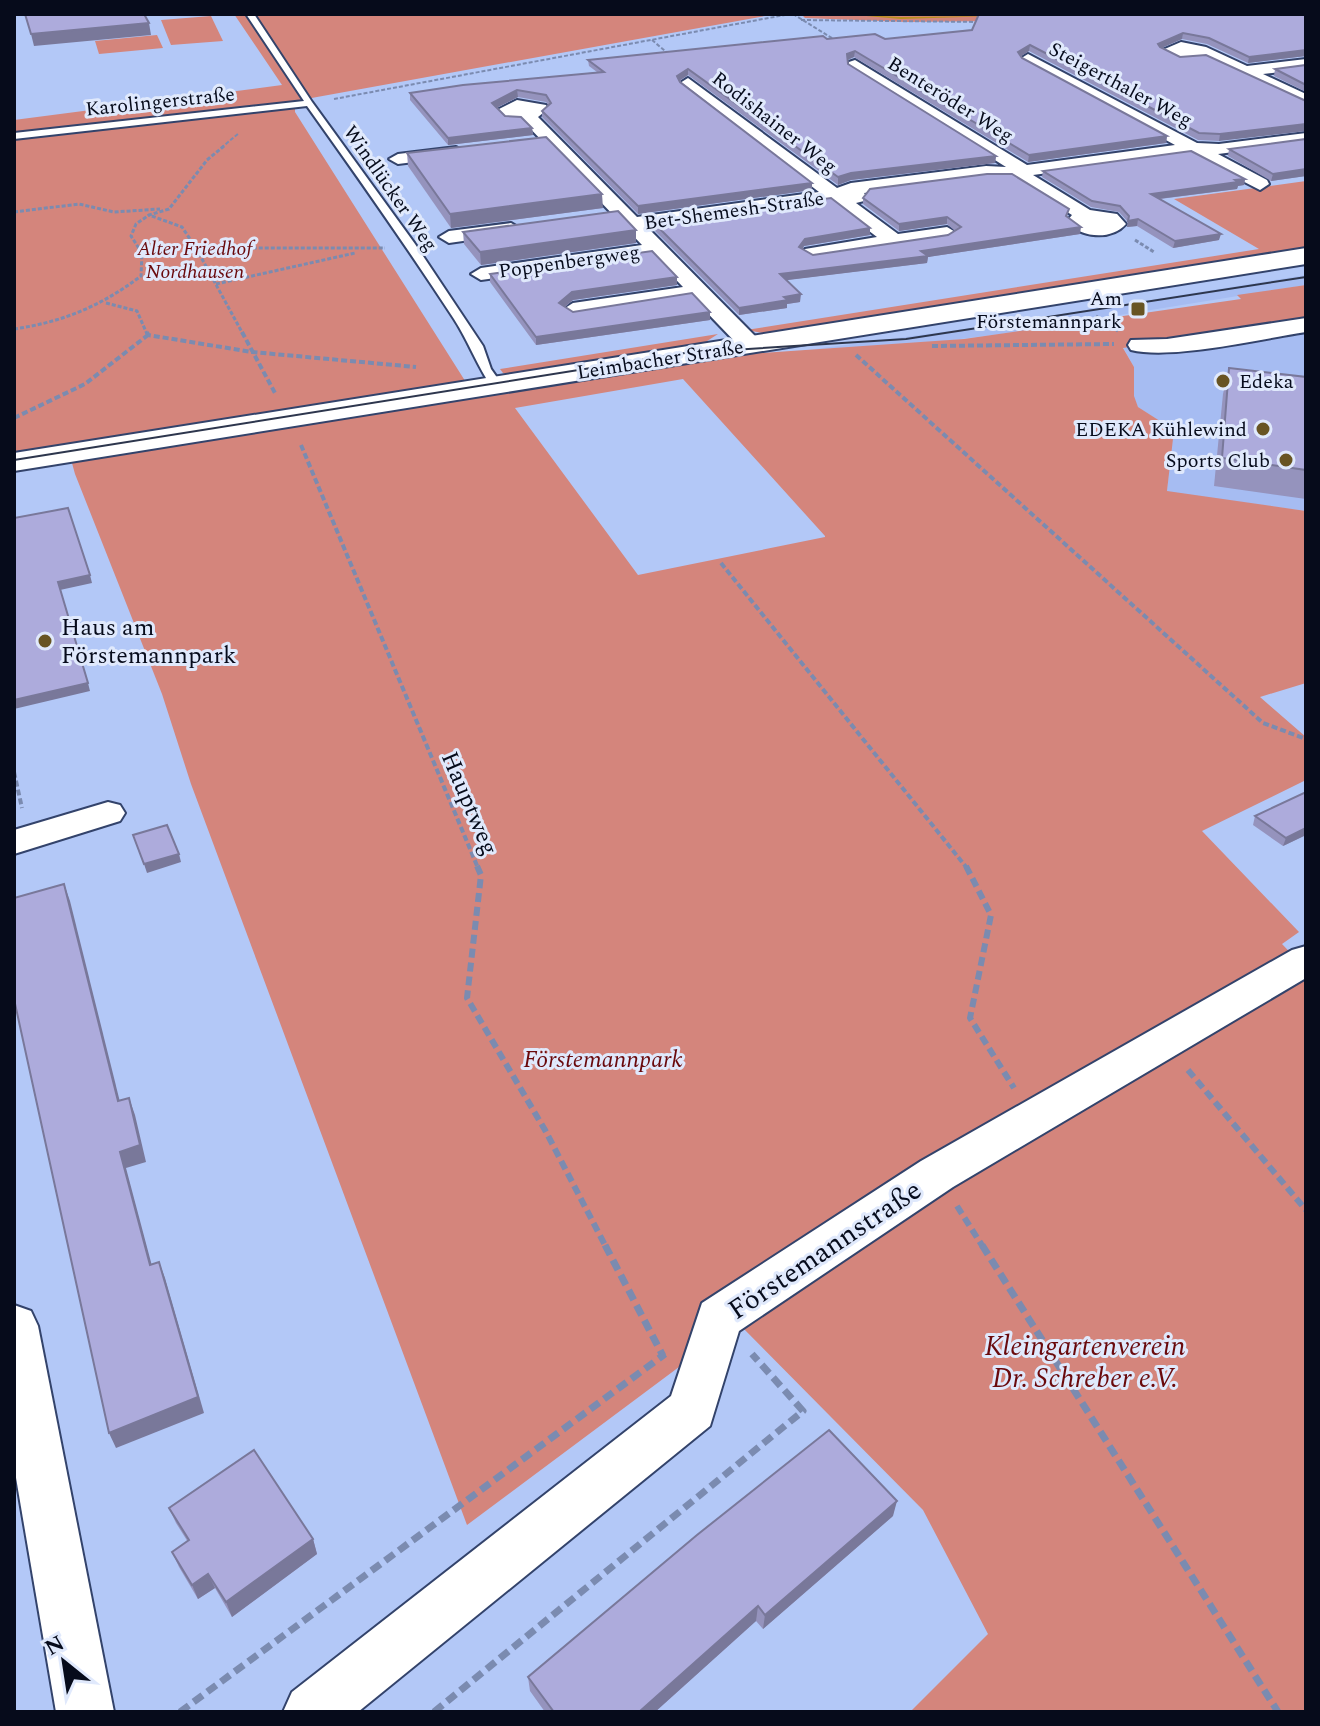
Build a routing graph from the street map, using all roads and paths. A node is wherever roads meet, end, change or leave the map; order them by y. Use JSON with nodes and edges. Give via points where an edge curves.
{"nodes":[{"id":1,"x":250,"y":14,"type":"edge"},
{"id":2,"x":791,"y":14,"type":"edge"},
{"id":3,"x":801,"y":20,"type":"junction"},
{"id":4,"x":977,"y":22,"type":"junction"},
{"id":5,"x":991,"y":22,"type":"edge"},
{"id":6,"x":652,"y":40,"type":"junction"},
{"id":7,"x":1201,"y":50,"type":"edge"},
{"id":8,"x":1022,"y":55,"type":"joint"},
{"id":9,"x":850,"y":60,"type":"joint"},
{"id":10,"x":1306,"y":64,"type":"edge"},
{"id":11,"x":1246,"y":71,"type":"junction"},
{"id":12,"x":683,"y":79,"type":"joint"},
{"id":13,"x":1306,"y":100,"type":"edge"},
{"id":14,"x":309,"y":103,"type":"junction"},
{"id":15,"x":528,"y":116,"type":"dead end"},
{"id":16,"x":1306,"y":129,"type":"edge"},
{"id":17,"x":242,"y":132,"type":"dead end"},
{"id":18,"x":14,"y":136,"type":"edge"},
{"id":19,"x":1306,"y":138,"type":"edge"},
{"id":20,"x":553,"y":141,"type":"junction"},
{"id":21,"x":522,"y":145,"type":"edge"},
{"id":22,"x":1193,"y":148,"type":"junction"},
{"id":23,"x":475,"y":150,"type":"edge"},
{"id":24,"x":398,"y":159,"type":"dead end"},
{"id":25,"x":1015,"y":172,"type":"junction"},
{"id":26,"x":1260,"y":184,"type":"dead end"},
{"id":27,"x":835,"y":196,"type":"junction"},
{"id":28,"x":169,"y":209,"type":"junction"},
{"id":29,"x":14,"y":212,"type":"edge"},
{"id":30,"x":149,"y":215,"type":"junction"},
{"id":31,"x":1086,"y":216,"type":"dead end"},
{"id":32,"x":591,"y":218,"type":"edge"},
{"id":33,"x":628,"y":218,"type":"junction"},
{"id":34,"x":528,"y":226,"type":"edge"},
{"id":35,"x":947,"y":233,"type":"edge"},
{"id":36,"x":449,"y":237,"type":"edge"},
{"id":37,"x":894,"y":241,"type":"junction"},
{"id":38,"x":410,"y":244,"type":"junction"},
{"id":39,"x":196,"y":248,"type":"junction"},
{"id":40,"x":657,"y":249,"type":"junction"},
{"id":41,"x":367,"y":250,"type":"junction"},
{"id":42,"x":812,"y":253,"type":"edge"},
{"id":43,"x":1306,"y":256,"type":"edge"},
{"id":44,"x":481,"y":274,"type":"dead end"},
{"id":45,"x":215,"y":285,"type":"junction"},
{"id":46,"x":698,"y":291,"type":"junction"},
{"id":47,"x":106,"y":303,"type":"junction"},
{"id":48,"x":573,"y":310,"type":"edge"},
{"id":49,"x":1090,"y":312,"type":"dead end"},
{"id":50,"x":1306,"y":325,"type":"edge"},
{"id":51,"x":14,"y":329,"type":"edge"},
{"id":52,"x":148,"y":335,"type":"junction"},
{"id":53,"x":750,"y":344,"type":"junction"},
{"id":54,"x":1139,"y":345,"type":"junction"},
{"id":55,"x":930,"y":347,"type":"dead end"},
{"id":56,"x":862,"y":349,"type":"dead end"},
{"id":57,"x":252,"y":352,"type":"junction"},
{"id":58,"x":491,"y":378,"type":"junction"},
{"id":59,"x":14,"y":418,"type":"edge"},
{"id":60,"x":288,"y":419,"type":"junction"},
{"id":61,"x":14,"y":462,"type":"edge"},
{"id":62,"x":721,"y":563,"type":"dead end"},
{"id":63,"x":1306,"y":739,"type":"edge"},
{"id":64,"x":108,"y":813,"type":"dead end"},
{"id":65,"x":14,"y":842,"type":"edge"},
{"id":66,"x":1306,"y":960,"type":"edge"},
{"id":67,"x":1164,"y":1042,"type":"junction"},
{"id":68,"x":1033,"y":1119,"type":"junction"},
{"id":69,"x":937,"y":1174,"type":"junction"},
{"id":70,"x":1306,"y":1210,"type":"edge"},
{"id":71,"x":719,"y":1318,"type":"junction"},
{"id":72,"x":14,"y":1326,"type":"edge"},
{"id":73,"x":663,"y":1355,"type":"junction"},
{"id":74,"x":692,"y":1410,"type":"junction"},
{"id":75,"x":85,"y":1712,"type":"edge"},
{"id":76,"x":180,"y":1712,"type":"edge"},
{"id":77,"x":312,"y":1712,"type":"edge"},
{"id":78,"x":434,"y":1712,"type":"edge"},
{"id":79,"x":1278,"y":1712,"type":"edge"}],
"edges":[{"from":1,"to":14,"type":"lane","name":"Windlücker Weg"},
{"from":2,"to":3,"type":"path"},
{"from":2,"to":6,"type":"path"},
{"from":3,"to":4,"type":"path"},
{"from":3,"to":9,"type":"path"},
{"from":4,"to":5,"type":"path"},
{"from":4,"to":8,"type":"path"},
{"from":6,"to":12,"type":"path"},
{"from":6,"to":14,"type":"path"},
{"from":7,"to":11,"type":"street"},
{"from":8,"to":22,"type":"street","name":"Steigerthaler Weg"},
{"from":9,"to":25,"type":"street","name":"Benteröder Weg"},
{"from":10,"to":11,"type":"street"},
{"from":11,"to":13,"type":"street"},
{"from":12,"to":27,"type":"street","name":"Rodishainer Weg"},
{"from":14,"to":18,"type":"lane","name":"Karolingerstraße"},
{"from":14,"to":38,"type":"lane","name":"Windlücker Weg"},
{"from":15,"to":20,"type":"street","name":"Poppenbergweg"},
{"from":16,"to":22,"type":"street","name":"Bet-Shemesh-Straße","via":[[1204,142]]},
{"from":17,"to":28,"type":"path","via":[[207,160]]},
{"from":19,"to":22,"type":"street","name":"Bet-Shemesh-Straße"},
{"from":20,"to":21,"type":"street"},
{"from":20,"to":33,"type":"street","name":"Poppenbergweg"},
{"from":22,"to":25,"type":"street","name":"Bet-Shemesh-Straße"},
{"from":22,"to":26,"type":"street"},
{"from":23,"to":24,"type":"street"},
{"from":25,"to":27,"type":"street","name":"Bet-Shemesh-Straße","via":[[1001,179],[861,198]]},
{"from":25,"to":31,"type":"street"},
{"from":27,"to":33,"type":"street","name":"Bet-Shemesh-Straße"},
{"from":27,"to":37,"type":"street","name":"Bet-Shemesh-Straße"},
{"from":28,"to":29,"type":"path","via":[[114,212],[79,204]]},
{"from":28,"to":30,"type":"path"},
{"from":30,"to":39,"type":"path","name":"Hauptweg","via":[[182,227]]},
{"from":30,"to":47,"type":"path","via":[[136,224],[131,236],[142,253],[141,276]]},
{"from":32,"to":33,"type":"street","name":"Poppenbergweg"},
{"from":33,"to":40,"type":"street","name":"Poppenbergweg"},
{"from":34,"to":36,"type":"street","name":"Poppenbergweg"},
{"from":35,"to":37,"type":"street"},
{"from":37,"to":42,"type":"street"},
{"from":38,"to":41,"type":"path"},
{"from":38,"to":58,"type":"lane","name":"Windlücker Weg","via":[[477,346]]},
{"from":39,"to":41,"type":"path"},
{"from":39,"to":45,"type":"path","name":"Hauptweg"},
{"from":40,"to":44,"type":"street","name":"Poppenbergweg"},
{"from":40,"to":46,"type":"street","name":"Poppenbergweg"},
{"from":41,"to":45,"type":"path"},
{"from":43,"to":53,"type":"street","name":"Leimbacher Straße"},
{"from":45,"to":57,"type":"path","name":"Hauptweg"},
{"from":46,"to":48,"type":"street"},
{"from":46,"to":53,"type":"street","name":"Poppenbergweg"},
{"from":47,"to":51,"type":"path","via":[[52,324]]},
{"from":47,"to":52,"type":"path","via":[[137,311]]},
{"from":49,"to":54,"type":"path"},
{"from":50,"to":54,"type":"street","via":[[1167,346]]},
{"from":52,"to":57,"type":"path"},
{"from":52,"to":59,"type":"path","via":[[112,369],[51,404]]},
{"from":53,"to":58,"type":"street","name":"Leimbacher Straße"},
{"from":54,"to":55,"type":"path"},
{"from":56,"to":63,"type":"path","via":[[850,350],[1263,723]]},
{"from":57,"to":58,"type":"path"},
{"from":57,"to":60,"type":"path","name":"Hauptweg"},
{"from":58,"to":60,"type":"street","name":"Leimbacher Straße"},
{"from":60,"to":61,"type":"street","name":"Leimbacher Straße"},
{"from":60,"to":73,"type":"path","name":"Hauptweg","via":[[481,875],[467,998],[545,1130]]},
{"from":62,"to":68,"type":"path","via":[[964,863],[991,915],[970,1018]]},
{"from":64,"to":65,"type":"street"},
{"from":66,"to":67,"type":"street","name":"Förstemannstraße"},
{"from":67,"to":68,"type":"street","name":"Förstemannstraße"},
{"from":67,"to":70,"type":"path"},
{"from":68,"to":69,"type":"street","name":"Förstemannstraße"},
{"from":69,"to":71,"type":"street","name":"Förstemannstraße"},
{"from":69,"to":79,"type":"path"},
{"from":71,"to":73,"type":"path"},
{"from":71,"to":74,"type":"street","name":"Förstemannstraße"},
{"from":71,"to":78,"type":"path","via":[[803,1411]]},
{"from":72,"to":75,"type":"street"},
{"from":73,"to":74,"type":"path","name":"Hauptweg"},
{"from":73,"to":76,"type":"path"},
{"from":74,"to":77,"type":"street"}]}
